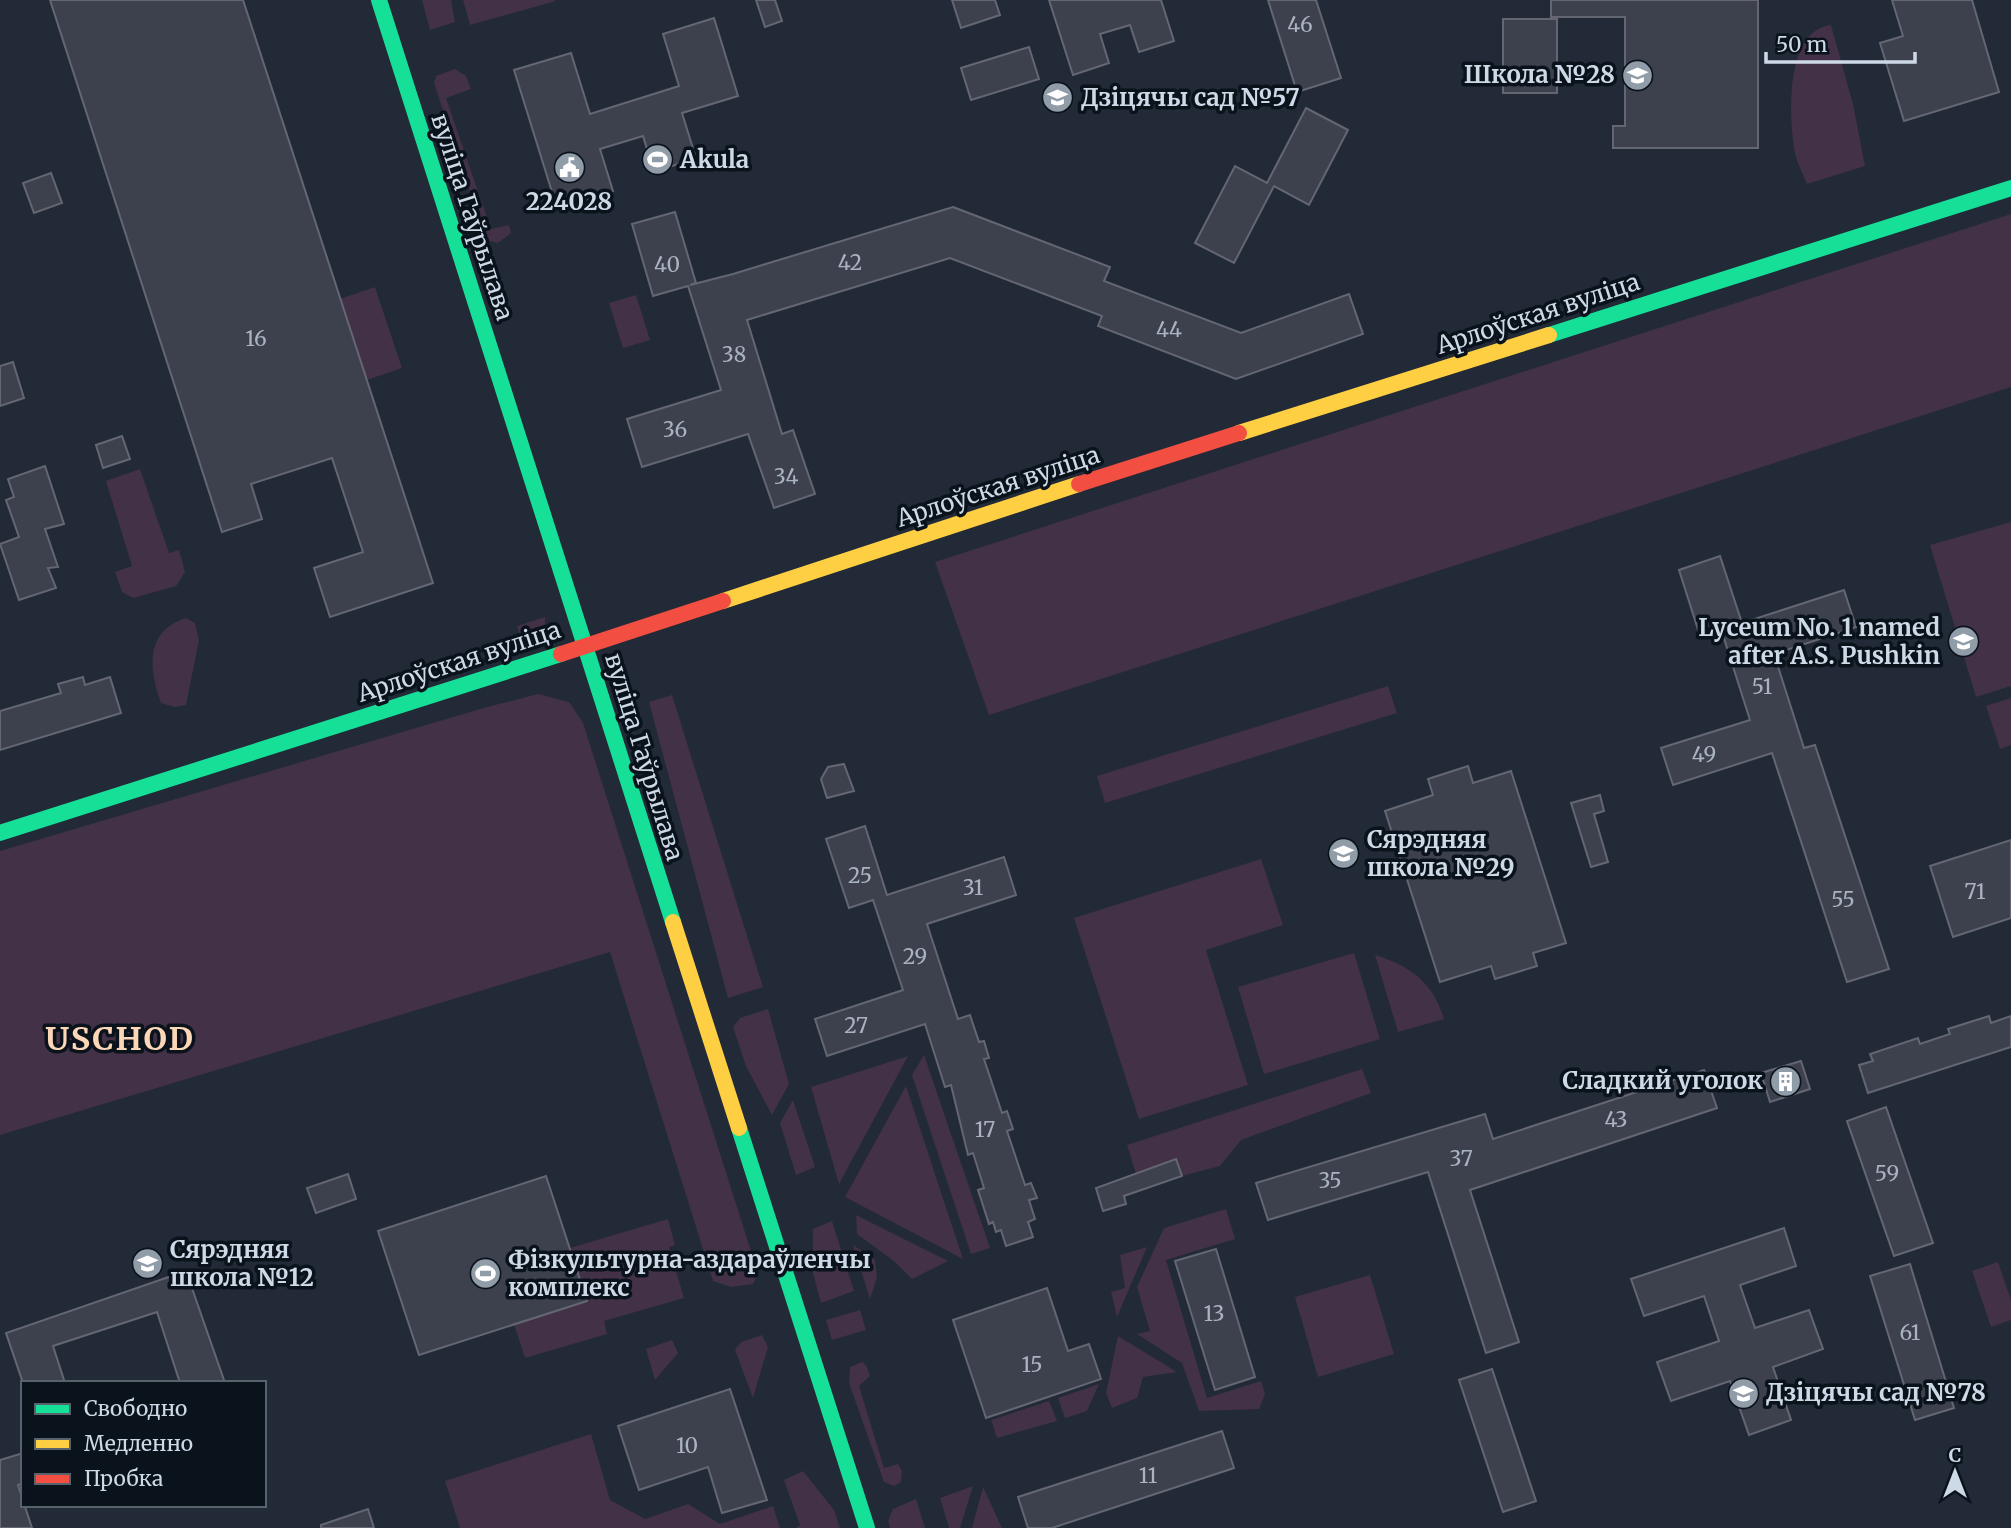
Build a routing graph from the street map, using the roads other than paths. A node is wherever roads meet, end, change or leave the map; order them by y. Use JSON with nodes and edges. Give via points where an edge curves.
{"nodes":[{"id":1,"x":379,"y":0,"type":"edge"},
{"id":2,"x":2011,"y":187,"type":"edge"},
{"id":3,"x":586,"y":646,"type":"junction"},
{"id":4,"x":0,"y":833,"type":"edge"},
{"id":5,"x":867,"y":1528,"type":"edge"}],
"edges":[{"from":1,"to":3,"type":"street","name":"вуліца Гаўрылава"},
{"from":2,"to":3,"type":"street","name":"Арлоўская вуліца"},
{"from":3,"to":4,"type":"street","name":"Арлоўская вуліца"},
{"from":3,"to":5,"type":"street","name":"вуліца Гаўрылава"}]}
